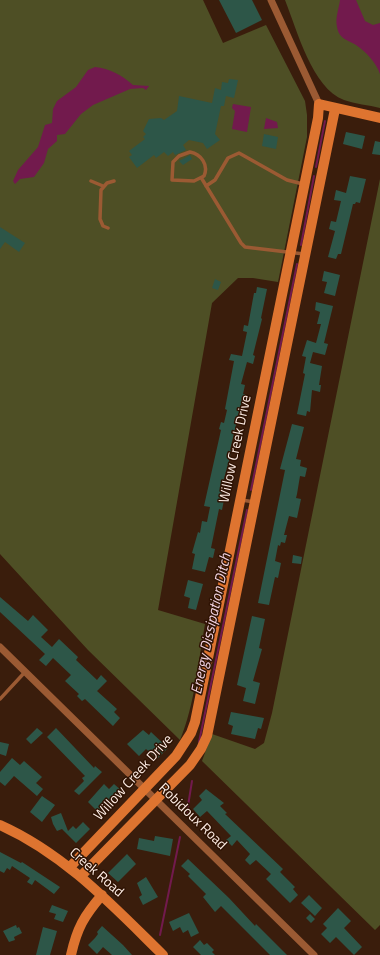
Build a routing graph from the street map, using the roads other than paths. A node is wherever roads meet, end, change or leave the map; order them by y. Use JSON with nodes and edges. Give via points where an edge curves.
{"nodes":[{"id":1,"x":271,"y":0,"type":"edge"},
{"id":2,"x":319,"y":104,"type":"junction"},
{"id":3,"x":335,"y":108,"type":"junction"},
{"id":4,"x":380,"y":118,"type":"edge"},
{"id":5,"x":202,"y":179,"type":"junction"},
{"id":6,"x":91,"y":181,"type":"dead end"},
{"id":7,"x":114,"y":181,"type":"dead end"},
{"id":8,"x":304,"y":185,"type":"junction"},
{"id":9,"x":103,"y":186,"type":"junction"},
{"id":10,"x":206,"y":186,"type":"junction"},
{"id":11,"x":108,"y":228,"type":"dead end"},
{"id":12,"x":291,"y":252,"type":"junction"},
{"id":13,"x":306,"y":254,"type":"junction"},
{"id":14,"x":240,"y":499,"type":"junction"},
{"id":15,"x":256,"y":502,"type":"junction"},
{"id":16,"x":0,"y":647,"type":"edge"},
{"id":17,"x":25,"y":672,"type":"junction"},
{"id":18,"x":0,"y":699,"type":"edge"},
{"id":19,"x":145,"y":789,"type":"junction"},
{"id":20,"x":156,"y":800,"type":"junction"},
{"id":21,"x":0,"y":825,"type":"edge"},
{"id":22,"x":70,"y":867,"type":"junction"},
{"id":23,"x":81,"y":876,"type":"junction"},
{"id":24,"x":102,"y":895,"type":"junction"},
{"id":25,"x":71,"y":955,"type":"edge"},
{"id":26,"x":163,"y":955,"type":"edge"},
{"id":27,"x":314,"y":955,"type":"edge"}],
"edges":[{"from":1,"to":2,"type":"street"},
{"from":2,"to":3,"type":"street"},
{"from":2,"to":8,"type":"street","name":"Willow Creek Drive"},
{"from":3,"to":4,"type":"street"},
{"from":3,"to":13,"type":"street","name":"Willow Creek Drive"},
{"from":5,"to":5,"type":"lane","via":[[206,172],[205,164],[195,152],[186,153],[173,162],[172,180]]},
{"from":5,"to":10,"type":"lane"},
{"from":6,"to":9,"type":"lane"},
{"from":7,"to":9,"type":"lane"},
{"from":8,"to":10,"type":"lane","via":[[287,180],[239,154],[228,158],[215,180]]},
{"from":8,"to":12,"type":"street","name":"Willow Creek Drive"},
{"from":9,"to":11,"type":"lane","via":[[100,219],[103,226]]},
{"from":10,"to":12,"type":"lane","via":[[245,247]]},
{"from":12,"to":13,"type":"lane"},
{"from":12,"to":14,"type":"street","name":"Willow Creek Drive"},
{"from":13,"to":15,"type":"street","name":"Willow Creek Drive"},
{"from":14,"to":15,"type":"lane"},
{"from":14,"to":19,"type":"street","name":"Willow Creek Drive","via":[[191,733],[176,756]]},
{"from":15,"to":20,"type":"street","name":"Willow Creek Drive","via":[[207,736],[190,765]]},
{"from":16,"to":17,"type":"street","name":"Robidoux Road"},
{"from":17,"to":18,"type":"lane"},
{"from":17,"to":19,"type":"street","name":"Robidoux Road"},
{"from":19,"to":20,"type":"street","name":"Robidoux Road"},
{"from":19,"to":22,"type":"street","name":"Willow Creek Drive"},
{"from":20,"to":23,"type":"street","name":"Willow Creek Drive"},
{"from":20,"to":27,"type":"street","name":"Robidoux Road"},
{"from":21,"to":22,"type":"street","name":"Creek Road","via":[[41,847]]},
{"from":22,"to":23,"type":"street","name":"Creek Road"},
{"from":23,"to":24,"type":"street","name":"Creek Road"},
{"from":24,"to":25,"type":"street","via":[[83,919]]},
{"from":24,"to":26,"type":"street","name":"Creek Road"}]}
